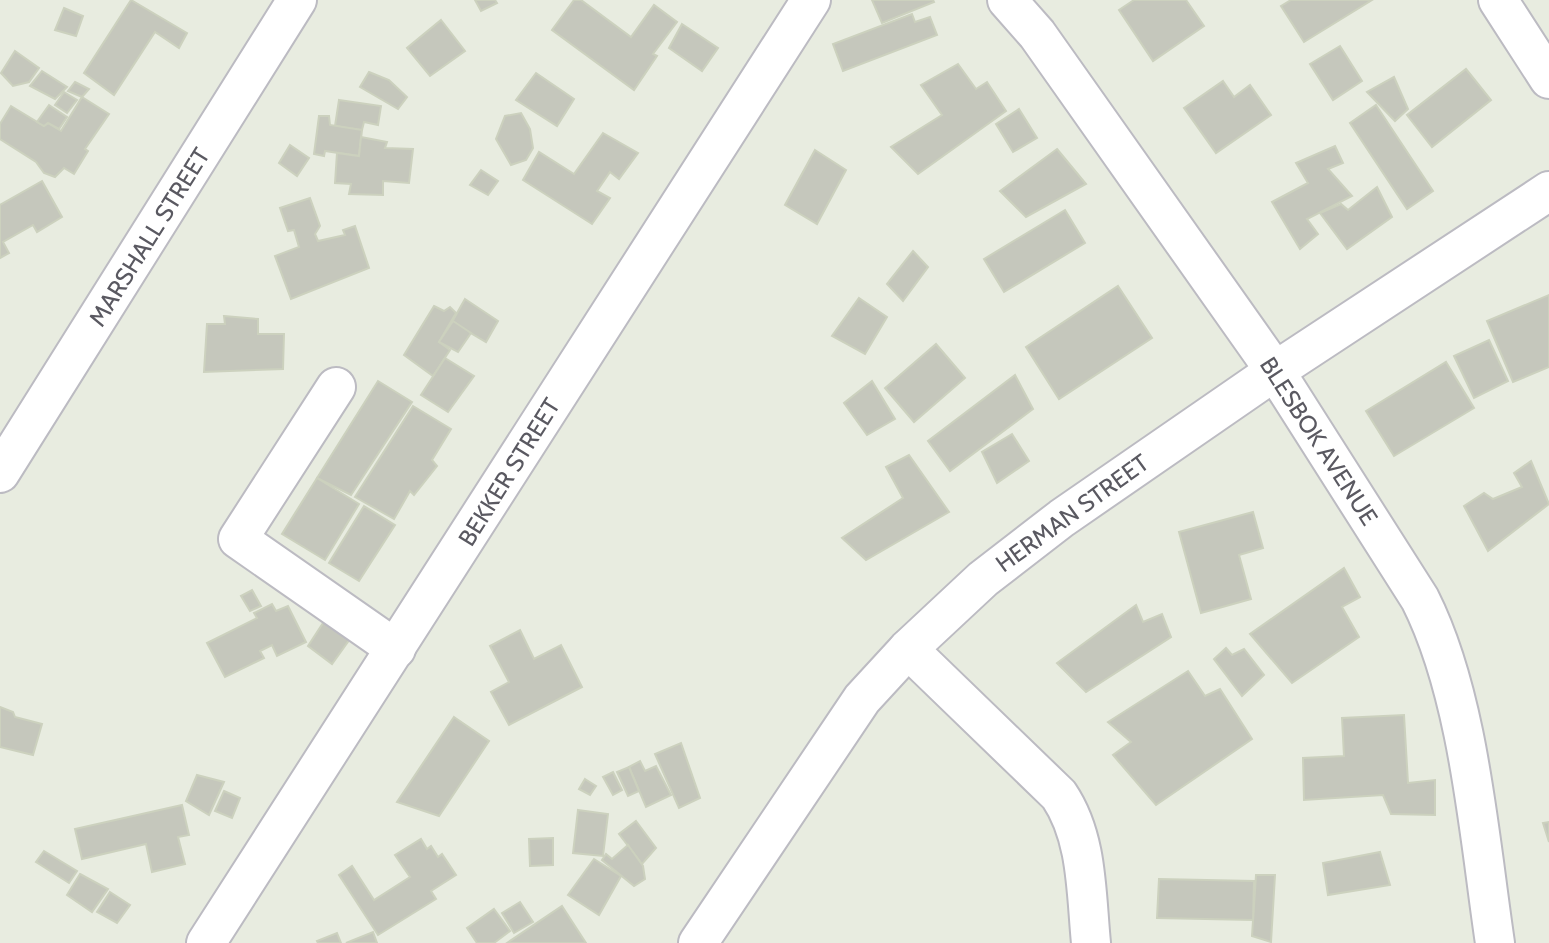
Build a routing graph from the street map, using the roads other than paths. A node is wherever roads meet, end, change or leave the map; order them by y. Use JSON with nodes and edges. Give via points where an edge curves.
{"nodes":[{"id":1,"x":297,"y":0,"type":"edge"},
{"id":2,"x":811,"y":0,"type":"edge"},
{"id":3,"x":1007,"y":0,"type":"edge"},
{"id":4,"x":1499,"y":0,"type":"edge"},
{"id":5,"x":1549,"y":79,"type":"edge"},
{"id":6,"x":1549,"y":191,"type":"edge"},
{"id":7,"x":1275,"y":371,"type":"junction"},
{"id":8,"x":336,"y":387,"type":"dead end"},
{"id":9,"x":0,"y":473,"type":"edge"},
{"id":10,"x":396,"y":649,"type":"junction"},
{"id":11,"x":908,"y":649,"type":"junction"},
{"id":12,"x":206,"y":943,"type":"edge"},
{"id":13,"x":698,"y":943,"type":"edge"},
{"id":14,"x":1091,"y":943,"type":"edge"},
{"id":15,"x":1495,"y":943,"type":"edge"}],
"edges":[{"from":1,"to":9,"type":"street","name":"MARSHALL STREET"},
{"from":2,"to":10,"type":"street","name":"BEKKER STREET"},
{"from":3,"to":7,"type":"street","name":"BLESBOK AVENUE","via":[[1037,34]]},
{"from":4,"to":5,"type":"street"},
{"from":6,"to":7,"type":"street","name":"HERMAN STREET"},
{"from":7,"to":11,"type":"street","name":"HERMAN STREET","via":[[1016,552]]},
{"from":7,"to":15,"type":"street","name":"BLESBOK AVENUE","via":[[1434,627],[1468,755]]},
{"from":8,"to":10,"type":"street","via":[[238,539]]},
{"from":10,"to":12,"type":"street","name":"BEKKER STREET"},
{"from":11,"to":13,"type":"street","name":"HERMAN STREET","via":[[862,699]]},
{"from":11,"to":14,"type":"street","via":[[1069,809],[1081,844]]}]}
